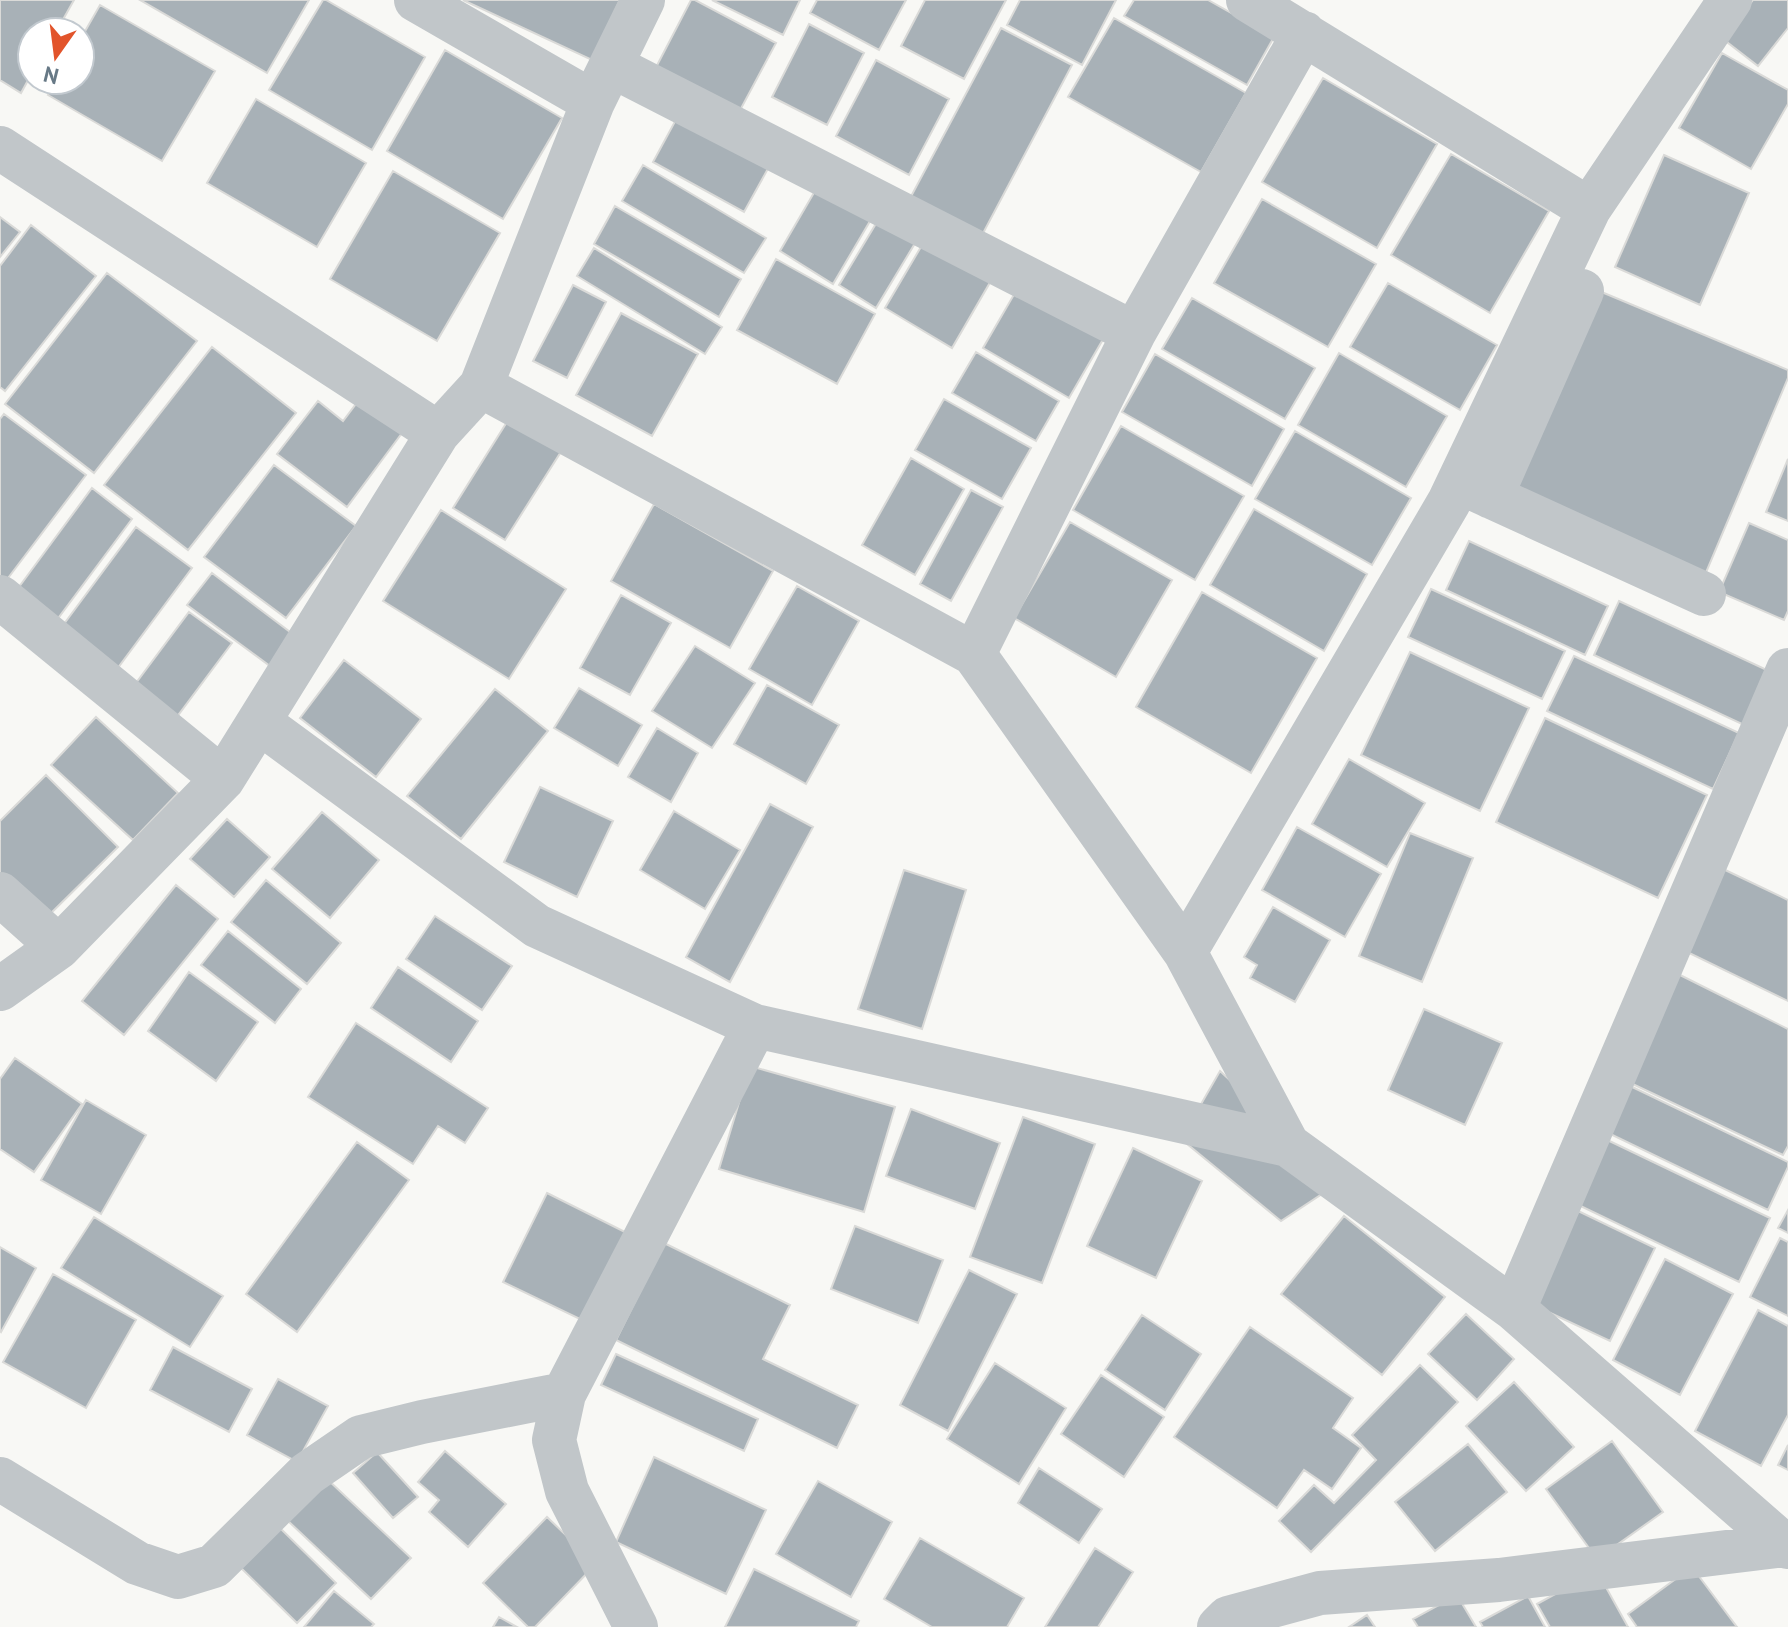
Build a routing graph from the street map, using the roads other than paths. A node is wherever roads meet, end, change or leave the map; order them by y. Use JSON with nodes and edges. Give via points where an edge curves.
{"nodes":[{"id":1,"x":416,"y":0,"type":"edge"},
{"id":2,"x":643,"y":0,"type":"edge"},
{"id":3,"x":1248,"y":0,"type":"edge"},
{"id":4,"x":1730,"y":0,"type":"edge"},
{"id":5,"x":1304,"y":33,"type":"junction"},
{"id":6,"x":603,"y":84,"type":"junction"},
{"id":7,"x":0,"y":148,"type":"edge"},
{"id":8,"x":1589,"y":209,"type":"junction"},
{"id":9,"x":1588,"y":278,"type":"dead end"},
{"id":10,"x":1134,"y":333,"type":"junction"},
{"id":11,"x":481,"y":386,"type":"junction"},
{"id":12,"x":438,"y":433,"type":"junction"},
{"id":13,"x":1475,"y":489,"type":"junction"},
{"id":14,"x":1704,"y":594,"type":"dead end"},
{"id":15,"x":0,"y":597,"type":"edge"},
{"id":16,"x":974,"y":654,"type":"junction"},
{"id":17,"x":1788,"y":670,"type":"edge"},
{"id":18,"x":259,"y":722,"type":"junction"},
{"id":19,"x":223,"y":779,"type":"junction"},
{"id":20,"x":0,"y":894,"type":"edge"},
{"id":21,"x":59,"y":947,"type":"junction"},
{"id":22,"x":1185,"y":952,"type":"junction"},
{"id":23,"x":0,"y":989,"type":"edge"},
{"id":24,"x":755,"y":1026,"type":"junction"},
{"id":25,"x":1288,"y":1145,"type":"junction"},
{"id":26,"x":1514,"y":1309,"type":"junction"},
{"id":27,"x":564,"y":1394,"type":"junction"},
{"id":28,"x":0,"y":1479,"type":"edge"},
{"id":29,"x":1786,"y":1546,"type":"edge"},
{"id":30,"x":636,"y":1627,"type":"edge"},
{"id":31,"x":1219,"y":1627,"type":"edge"}],
"edges":[{"from":1,"to":6,"type":"street"},
{"from":2,"to":6,"type":"street"},
{"from":3,"to":5,"type":"street"},
{"from":4,"to":8,"type":"street"},
{"from":5,"to":8,"type":"street"},
{"from":5,"to":10,"type":"street"},
{"from":6,"to":10,"type":"street"},
{"from":6,"to":11,"type":"street"},
{"from":7,"to":12,"type":"street"},
{"from":8,"to":13,"type":"street"},
{"from":9,"to":13,"type":"street"},
{"from":10,"to":16,"type":"street"},
{"from":11,"to":12,"type":"street"},
{"from":11,"to":16,"type":"street"},
{"from":12,"to":18,"type":"street"},
{"from":13,"to":14,"type":"street"},
{"from":13,"to":22,"type":"street"},
{"from":15,"to":19,"type":"street"},
{"from":16,"to":22,"type":"street"},
{"from":17,"to":26,"type":"street"},
{"from":18,"to":19,"type":"street"},
{"from":18,"to":24,"type":"street","via":[[537,926]]},
{"from":19,"to":21,"type":"street"},
{"from":20,"to":21,"type":"street"},
{"from":21,"to":23,"type":"street"},
{"from":22,"to":25,"type":"street"},
{"from":24,"to":25,"type":"street"},
{"from":24,"to":27,"type":"street"},
{"from":25,"to":26,"type":"street"},
{"from":26,"to":29,"type":"street"},
{"from":27,"to":28,"type":"street","via":[[361,1437],[307,1474],[214,1566],[178,1577],[137,1563]]},
{"from":27,"to":30,"type":"street","via":[[554,1440],[567,1491]]},
{"from":29,"to":31,"type":"street","via":[[1499,1580],[1320,1593],[1228,1618]]}]}
